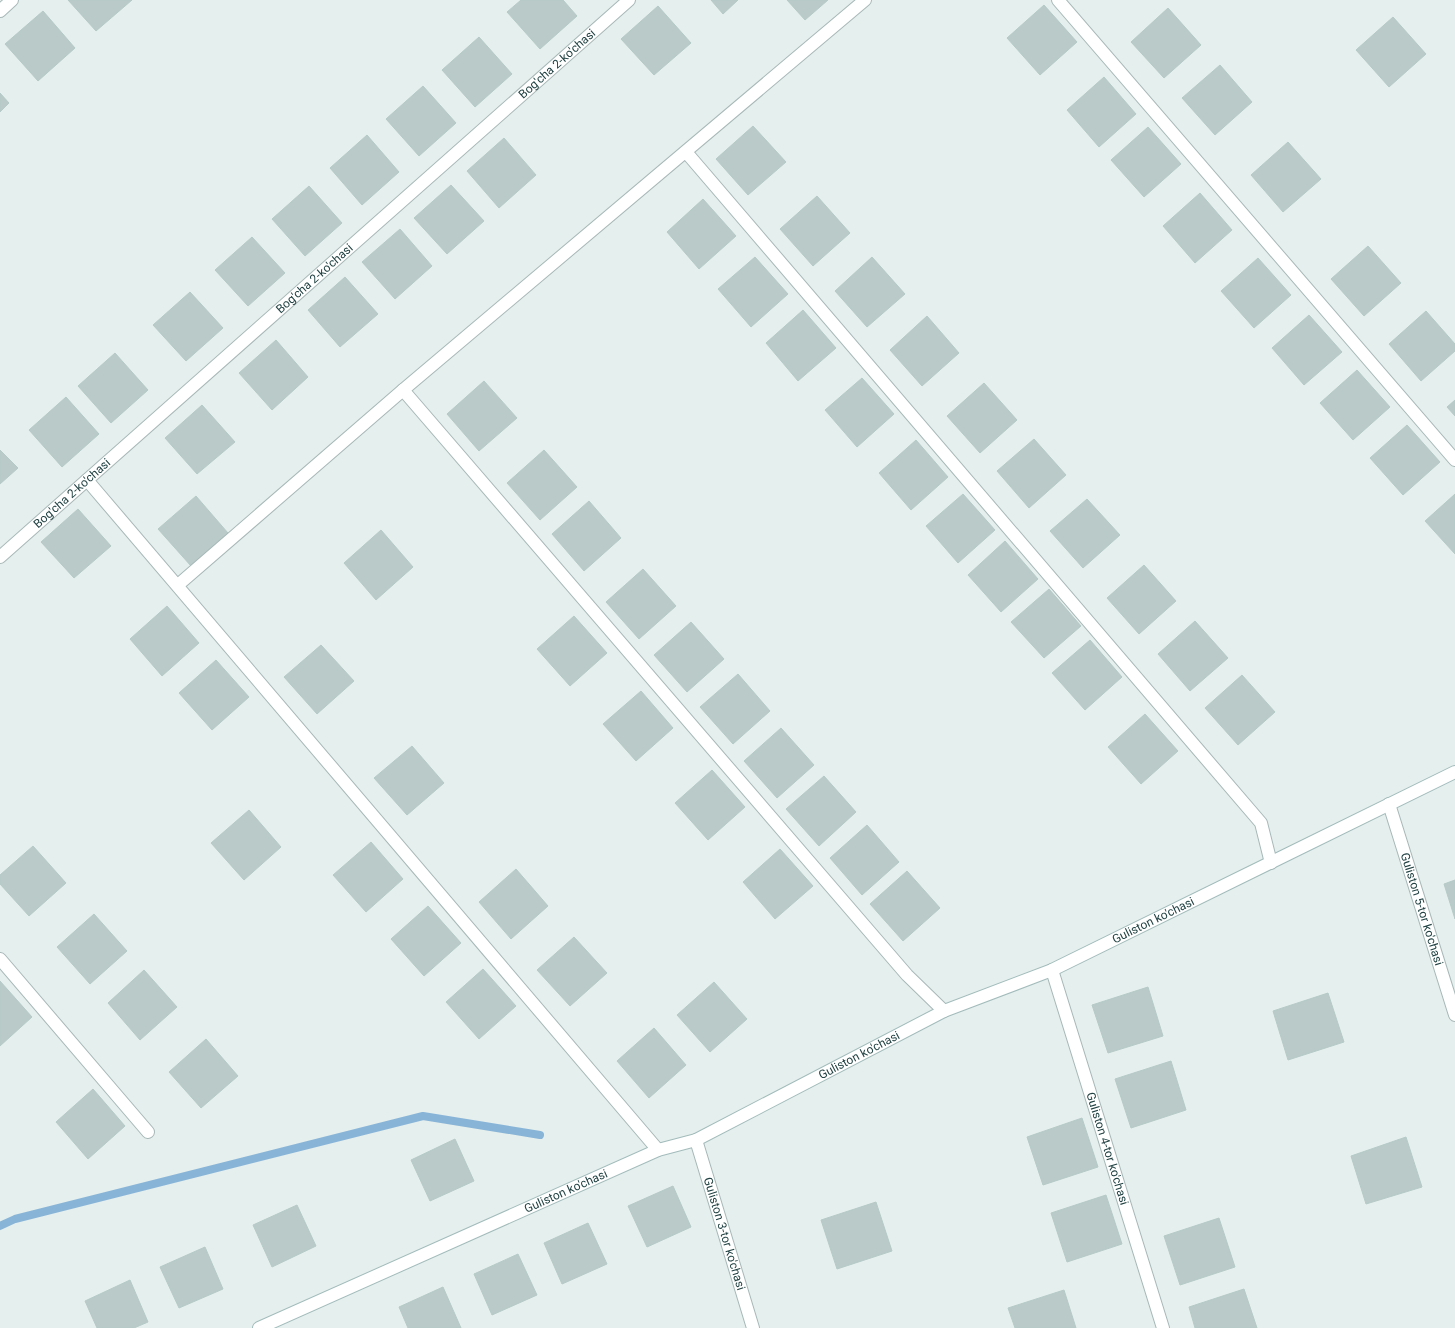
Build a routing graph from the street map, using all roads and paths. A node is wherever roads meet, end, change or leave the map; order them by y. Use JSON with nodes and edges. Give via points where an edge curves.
{"nodes":[{"id":1,"x":12,"y":0,"type":"edge"},
{"id":2,"x":628,"y":0,"type":"edge"},
{"id":3,"x":865,"y":0,"type":"edge"},
{"id":4,"x":1058,"y":0,"type":"edge"},
{"id":5,"x":0,"y":11,"type":"edge"},
{"id":6,"x":686,"y":152,"type":"junction"},
{"id":7,"x":403,"y":390,"type":"junction"},
{"id":8,"x":1455,"y":460,"type":"edge"},
{"id":9,"x":87,"y":480,"type":"junction"},
{"id":10,"x":0,"y":557,"type":"edge"},
{"id":11,"x":178,"y":585,"type":"junction"},
{"id":12,"x":1455,"y":772,"type":"edge"},
{"id":13,"x":1388,"y":804,"type":"junction"},
{"id":14,"x":1271,"y":863,"type":"junction"},
{"id":15,"x":0,"y":959,"type":"edge"},
{"id":16,"x":1052,"y":970,"type":"junction"},
{"id":17,"x":944,"y":1011,"type":"junction"},
{"id":18,"x":1455,"y":1015,"type":"edge"},
{"id":19,"x":148,"y":1132,"type":"dead end"},
{"id":20,"x":696,"y":1140,"type":"junction"},
{"id":21,"x":658,"y":1150,"type":"junction"},
{"id":22,"x":259,"y":1328,"type":"edge"},
{"id":23,"x":754,"y":1328,"type":"edge"},
{"id":24,"x":1162,"y":1328,"type":"edge"}],
"edges":[{"from":1,"to":5,"type":"street"},
{"from":2,"to":9,"type":"street","name":"Bog'cha 2-ko'chasi"},
{"from":3,"to":6,"type":"street"},
{"from":4,"to":8,"type":"street"},
{"from":6,"to":7,"type":"street"},
{"from":6,"to":14,"type":"street","via":[[1261,823]]},
{"from":7,"to":11,"type":"street"},
{"from":7,"to":17,"type":"street","via":[[907,975]]},
{"from":9,"to":10,"type":"street","name":"Bog'cha 2-ko'chasi"},
{"from":9,"to":11,"type":"street"},
{"from":11,"to":21,"type":"street"},
{"from":12,"to":13,"type":"street","name":"Guliston ko'chasi"},
{"from":13,"to":14,"type":"street","name":"Guliston ko'chasi"},
{"from":13,"to":18,"type":"street","name":"Guliston 5-tor ko'chasi"},
{"from":14,"to":16,"type":"street","name":"Guliston ko'chasi"},
{"from":15,"to":19,"type":"street"},
{"from":16,"to":17,"type":"street","name":"Guliston ko'chasi"},
{"from":16,"to":24,"type":"street","name":"Guliston 4-tor ko'chasi"},
{"from":17,"to":20,"type":"street","name":"Guliston ko'chasi"},
{"from":20,"to":21,"type":"street","name":"Guliston ko'chasi"},
{"from":20,"to":23,"type":"street","name":"Guliston 3-tor ko'chasi"},
{"from":21,"to":22,"type":"street","name":"Guliston ko'chasi"}]}
